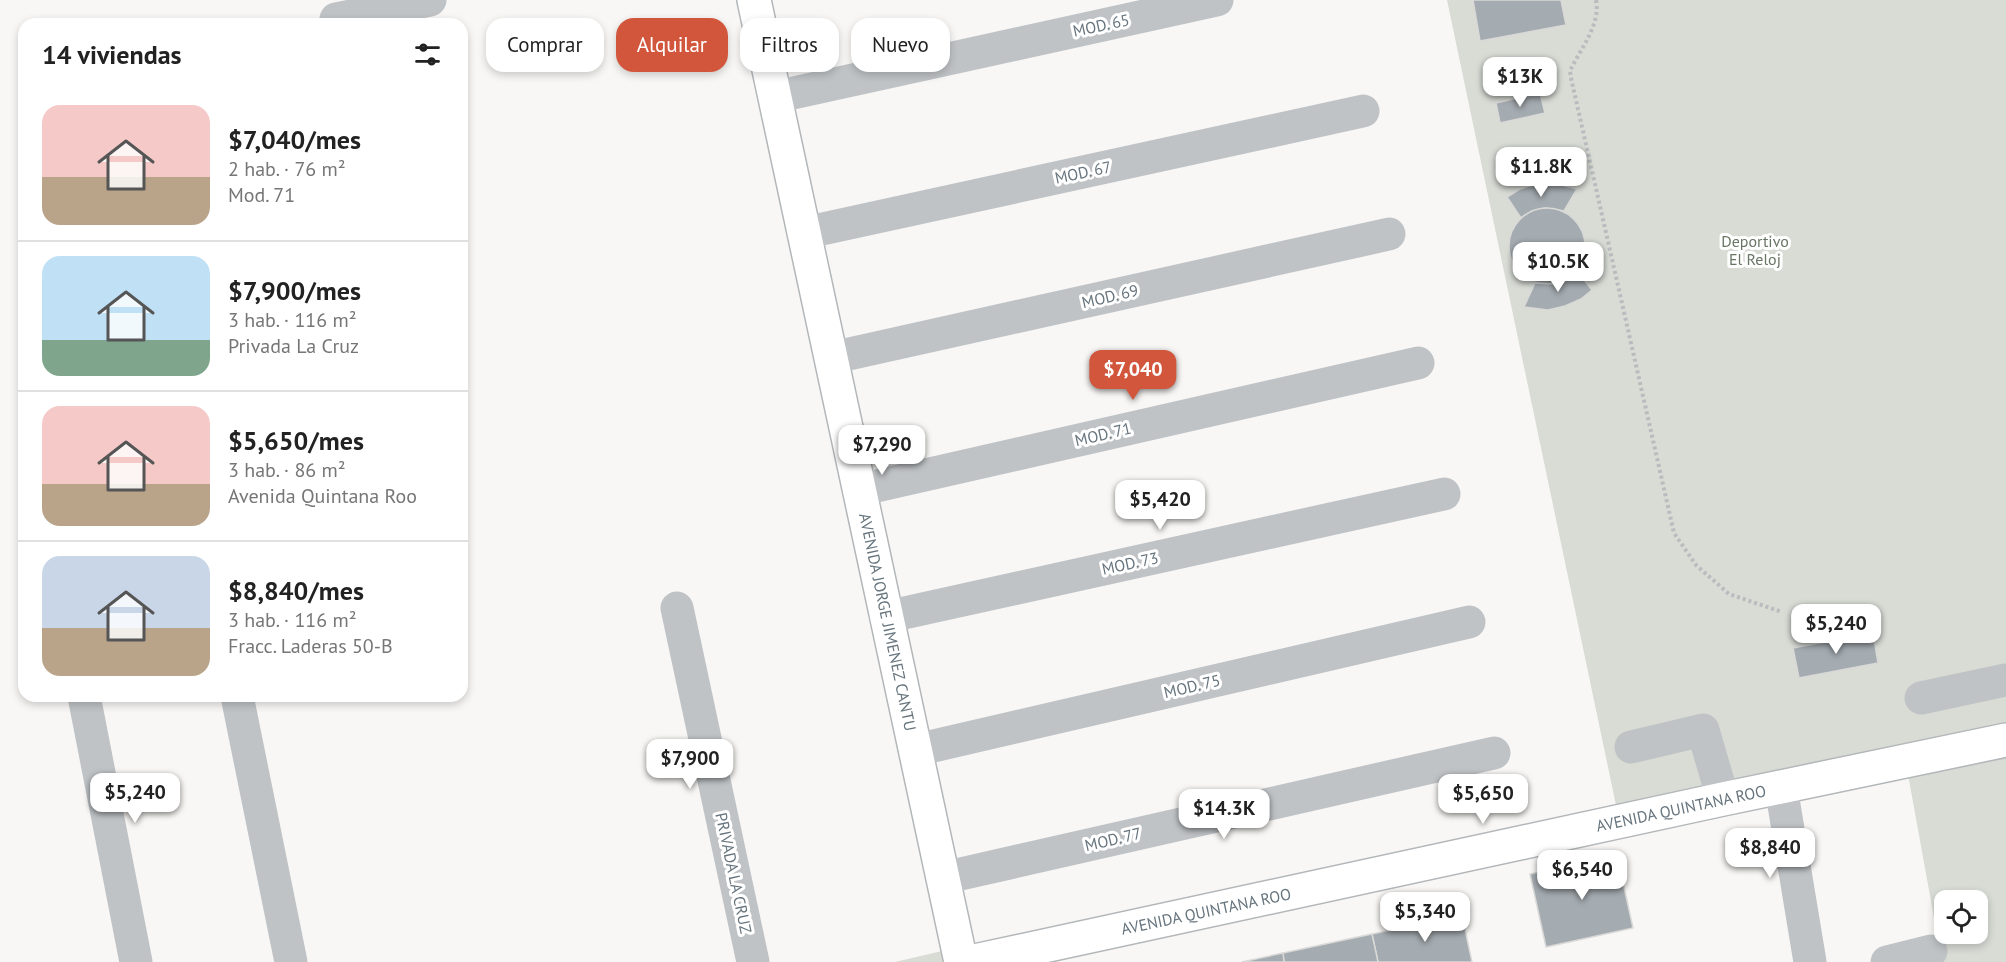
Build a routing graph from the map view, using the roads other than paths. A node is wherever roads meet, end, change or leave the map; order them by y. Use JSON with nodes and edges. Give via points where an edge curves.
{"nodes":[{"id":1,"x":430,"y":0,"type":"edge"},
{"id":2,"x":754,"y":0,"type":"edge"},
{"id":3,"x":1217,"y":0,"type":"edge"},
{"id":4,"x":341,"y":18,"type":"edge"},
{"id":5,"x":775,"y":97,"type":"junction"},
{"id":6,"x":1363,"y":111,"type":"dead end"},
{"id":7,"x":804,"y":233,"type":"junction"},
{"id":8,"x":1389,"y":234,"type":"dead end"},
{"id":9,"x":831,"y":358,"type":"junction"},
{"id":10,"x":1418,"y":363,"type":"dead end"},
{"id":11,"x":859,"y":490,"type":"junction"},
{"id":12,"x":1444,"y":494,"type":"dead end"},
{"id":13,"x":676,"y":608,"type":"dead end"},
{"id":14,"x":886,"y":617,"type":"junction"},
{"id":15,"x":1469,"y":622,"type":"dead end"},
{"id":16,"x":2006,"y":680,"type":"edge"},
{"id":17,"x":1921,"y":698,"type":"dead end"},
{"id":18,"x":85,"y":702,"type":"edge"},
{"id":19,"x":238,"y":702,"type":"edge"},
{"id":20,"x":2006,"y":740,"type":"edge"},
{"id":21,"x":1630,"y":747,"type":"dead end"},
{"id":22,"x":916,"y":750,"type":"junction"},
{"id":23,"x":1494,"y":753,"type":"dead end"},
{"id":24,"x":1781,"y":787,"type":"junction"},
{"id":25,"x":1723,"y":799,"type":"junction"},
{"id":26,"x":943,"y":878,"type":"junction"},
{"id":27,"x":1931,"y":951,"type":"dead end"},
{"id":28,"x":136,"y":962,"type":"edge"},
{"id":29,"x":291,"y":962,"type":"edge"},
{"id":30,"x":753,"y":962,"type":"edge"},
{"id":31,"x":961,"y":962,"type":"edge"},
{"id":32,"x":970,"y":962,"type":"edge"},
{"id":33,"x":1810,"y":962,"type":"edge"},
{"id":34,"x":1887,"y":962,"type":"edge"}],
"edges":[{"from":1,"to":4,"type":"street"},
{"from":2,"to":5,"type":"main road","name":"AVENIDA JORGE JIMENEZ CANTU"},
{"from":3,"to":5,"type":"street","name":"MOD. 65"},
{"from":5,"to":7,"type":"main road","name":"AVENIDA JORGE JIMENEZ CANTU"},
{"from":6,"to":7,"type":"street","name":"MOD. 67"},
{"from":7,"to":9,"type":"main road","name":"AVENIDA JORGE JIMENEZ CANTU"},
{"from":8,"to":9,"type":"street","name":"MOD. 69"},
{"from":9,"to":11,"type":"main road","name":"AVENIDA JORGE JIMENEZ CANTU"},
{"from":10,"to":11,"type":"street","name":"MOD. 71"},
{"from":11,"to":14,"type":"main road","name":"AVENIDA JORGE JIMENEZ CANTU"},
{"from":12,"to":14,"type":"street","name":"MOD. 73"},
{"from":13,"to":30,"type":"street","name":"PRIVADA LA CRUZ"},
{"from":14,"to":22,"type":"main road","name":"AVENIDA JORGE JIMENEZ CANTU"},
{"from":15,"to":22,"type":"street","name":"MOD. 75"},
{"from":16,"to":17,"type":"street"},
{"from":18,"to":28,"type":"street"},
{"from":19,"to":29,"type":"street"},
{"from":20,"to":24,"type":"main road","name":"AVENIDA QUINTANA ROO"},
{"from":21,"to":25,"type":"street","via":[[1703,730]]},
{"from":22,"to":26,"type":"main road","name":"AVENIDA JORGE JIMENEZ CANTU"},
{"from":23,"to":26,"type":"street","name":"MOD. 77"},
{"from":24,"to":25,"type":"main road","name":"AVENIDA QUINTANA ROO"},
{"from":24,"to":33,"type":"street"},
{"from":25,"to":32,"type":"main road","name":"AVENIDA QUINTANA ROO"},
{"from":26,"to":31,"type":"main road","name":"AVENIDA JORGE JIMENEZ CANTU"},
{"from":27,"to":34,"type":"street"}]}
